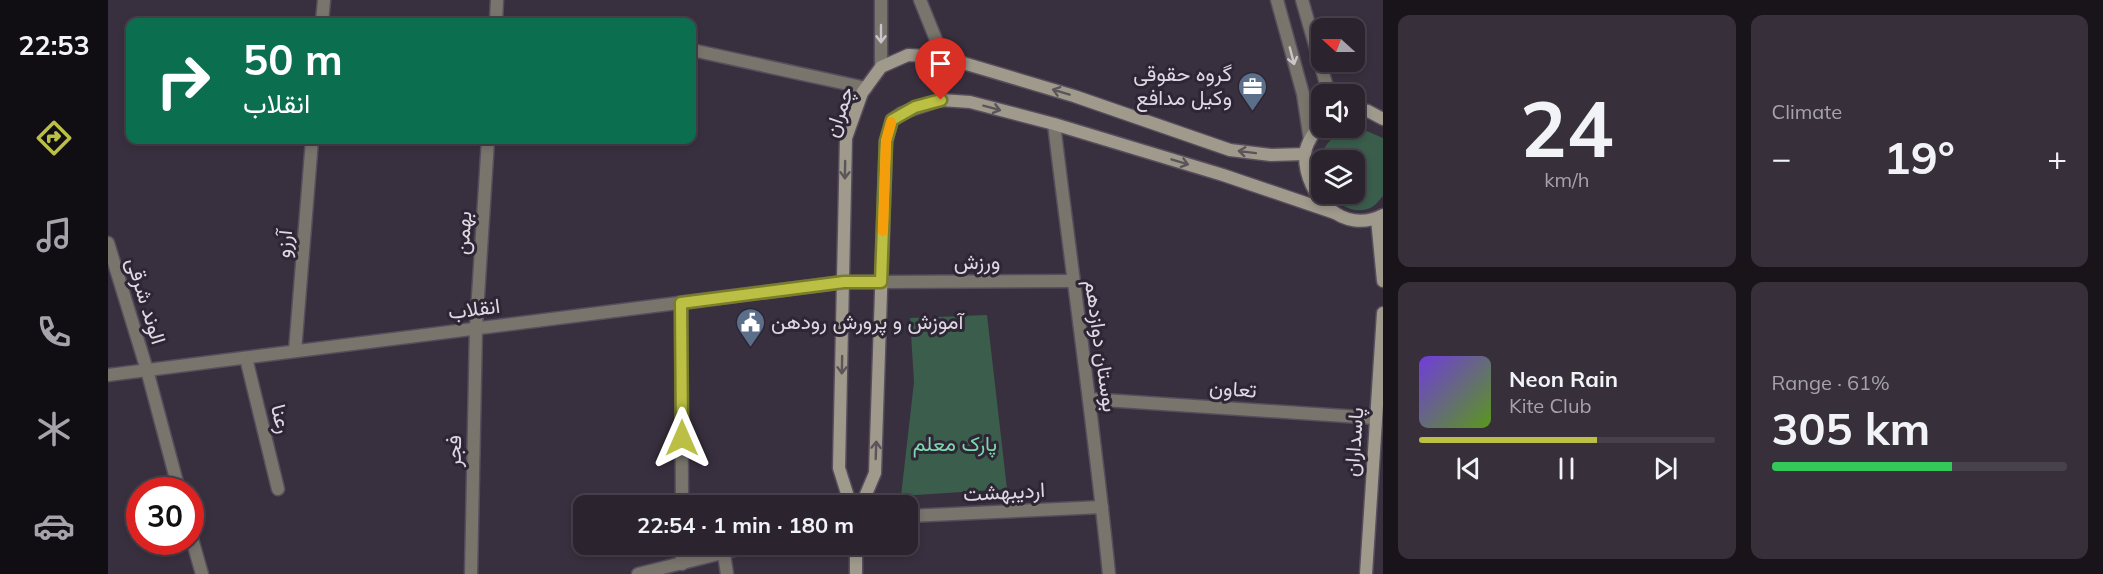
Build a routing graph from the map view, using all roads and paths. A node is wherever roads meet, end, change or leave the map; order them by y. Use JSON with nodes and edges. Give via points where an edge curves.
{"nodes":[{"id":1,"x":324,"y":0,"type":"edge"},
{"id":2,"x":497,"y":0,"type":"edge"},
{"id":3,"x":881,"y":0,"type":"edge"},
{"id":4,"x":920,"y":0,"type":"edge"},
{"id":5,"x":1277,"y":0,"type":"edge"},
{"id":6,"x":1302,"y":0,"type":"edge"},
{"id":7,"x":322,"y":18,"type":"edge"},
{"id":8,"x":496,"y":18,"type":"edge"},
{"id":9,"x":696,"y":51,"type":"edge"},
{"id":10,"x":943,"y":57,"type":"junction"},
{"id":11,"x":881,"y":67,"type":"junction"},
{"id":12,"x":1326,"y":84,"type":"edge"},
{"id":13,"x":866,"y":88,"type":"junction"},
{"id":14,"x":1365,"y":111,"type":"edge"},
{"id":15,"x":1383,"y":119,"type":"edge"},
{"id":16,"x":1054,"y":124,"type":"junction"},
{"id":17,"x":1310,"y":140,"type":"joint"},
{"id":18,"x":312,"y":144,"type":"edge"},
{"id":19,"x":488,"y":144,"type":"edge"},
{"id":20,"x":1305,"y":154,"type":"junction"},
{"id":21,"x":1335,"y":213,"type":"junction"},
{"id":22,"x":1380,"y":217,"type":"edge"},
{"id":23,"x":108,"y":243,"type":"edge"},
{"id":24,"x":1073,"y":281,"type":"junction"},
{"id":25,"x":1383,"y":281,"type":"edge"},
{"id":26,"x":844,"y":282,"type":"junction"},
{"id":27,"x":881,"y":282,"type":"junction"},
{"id":28,"x":681,"y":303,"type":"junction"},
{"id":29,"x":1383,"y":314,"type":"edge"},
{"id":30,"x":476,"y":328,"type":"junction"},
{"id":31,"x":295,"y":351,"type":"junction"},
{"id":32,"x":246,"y":357,"type":"junction"},
{"id":33,"x":147,"y":370,"type":"junction"},
{"id":34,"x":108,"y":375,"type":"edge"},
{"id":35,"x":1089,"y":399,"type":"junction"},
{"id":36,"x":1375,"y":418,"type":"junction"},
{"id":37,"x":176,"y":477,"type":"edge"},
{"id":38,"x":278,"y":489,"type":"dead end"},
{"id":39,"x":682,"y":495,"type":"edge"},
{"id":40,"x":848,"y":495,"type":"edge"},
{"id":41,"x":866,"y":495,"type":"edge"},
{"id":42,"x":1102,"y":507,"type":"junction"},
{"id":43,"x":918,"y":516,"type":"edge"},
{"id":44,"x":197,"y":555,"type":"edge"},
{"id":45,"x":682,"y":555,"type":"edge"},
{"id":46,"x":720,"y":555,"type":"edge"},
{"id":47,"x":724,"y":555,"type":"edge"},
{"id":48,"x":856,"y":555,"type":"edge"},
{"id":49,"x":682,"y":564,"type":"junction"},
{"id":50,"x":202,"y":574,"type":"edge"},
{"id":51,"x":471,"y":574,"type":"edge"},
{"id":52,"x":638,"y":574,"type":"edge"},
{"id":53,"x":727,"y":574,"type":"edge"},
{"id":54,"x":856,"y":574,"type":"edge"},
{"id":55,"x":1109,"y":574,"type":"edge"},
{"id":56,"x":1366,"y":574,"type":"edge"}],
"edges":[{"from":1,"to":7,"type":"street"},
{"from":2,"to":8,"type":"street"},
{"from":3,"to":11,"type":"street","one_way":true},
{"from":4,"to":10,"type":"street"},
{"from":5,"to":17,"type":"street","one_way":true},
{"from":6,"to":12,"type":"street"},
{"from":9,"to":13,"type":"street"},
{"from":10,"to":11,"type":"main road","via":[[908,55]]},
{"from":20,"to":10,"type":"main road","one_way":true,"via":[[1230,150],[1074,96]]},
{"from":11,"to":13,"type":"main road","name":"چمران"},
{"from":13,"to":26,"type":"main road","name":"چمران","one_way":true,"via":[[846,138]]},
{"from":14,"to":15,"type":"main road"},
{"from":16,"to":21,"type":"main road","one_way":true},
{"from":16,"to":24,"type":"street","name":"بوستان دوازدهم"},
{"from":27,"to":16,"type":"main road","one_way":true,"via":[[886,141],[892,120],[915,107],[941,100],[970,102]]},
{"from":17,"to":20,"type":"main road"},
{"from":18,"to":31,"type":"street","name":"آرزو"},
{"from":19,"to":30,"type":"street","name":"بهمن"},
{"from":20,"to":21,"type":"main road","via":[[1309,182],[1324,205]]},
{"from":21,"to":22,"type":"main road","via":[[1362,222]]},
{"from":22,"to":25,"type":"main road"},
{"from":23,"to":33,"type":"street","name":"الوند شرقی"},
{"from":24,"to":27,"type":"street","name":"ورزش"},
{"from":24,"to":35,"type":"street","name":"بوستان دوازدهم"},
{"from":26,"to":27,"type":"main road"},
{"from":26,"to":28,"type":"street","name":"انقلاب"},
{"from":26,"to":40,"type":"main road","name":"چمران","one_way":true,"via":[[840,468]]},
{"from":41,"to":27,"type":"main road","one_way":true,"via":[[876,473]]},
{"from":28,"to":30,"type":"street","name":"انقلاب"},
{"from":28,"to":39,"type":"street"},
{"from":29,"to":36,"type":"main road","name":"پاسداران"},
{"from":30,"to":31,"type":"street","name":"انقلاب"},
{"from":30,"to":51,"type":"street","name":"فجر"},
{"from":31,"to":32,"type":"street","name":"انقلاب"},
{"from":32,"to":33,"type":"street","name":"انقلاب"},
{"from":32,"to":38,"type":"street","name":"رعنا"},
{"from":33,"to":34,"type":"street","name":"انقلاب"},
{"from":33,"to":37,"type":"street","name":"الوند شرقی"},
{"from":35,"to":36,"type":"street","name":"تعاون"},
{"from":35,"to":42,"type":"street","name":"بوستان دوازدهم"},
{"from":36,"to":56,"type":"main road","name":"پاسداران"},
{"from":42,"to":43,"type":"street","name":"اردیبهشت"},
{"from":42,"to":55,"type":"street","name":"بوستان دوازدهم"},
{"from":44,"to":50,"type":"street"},
{"from":45,"to":49,"type":"street"},
{"from":46,"to":49,"type":"street"},
{"from":47,"to":53,"type":"street"},
{"from":48,"to":54,"type":"main road"},
{"from":49,"to":52,"type":"street"}]}
